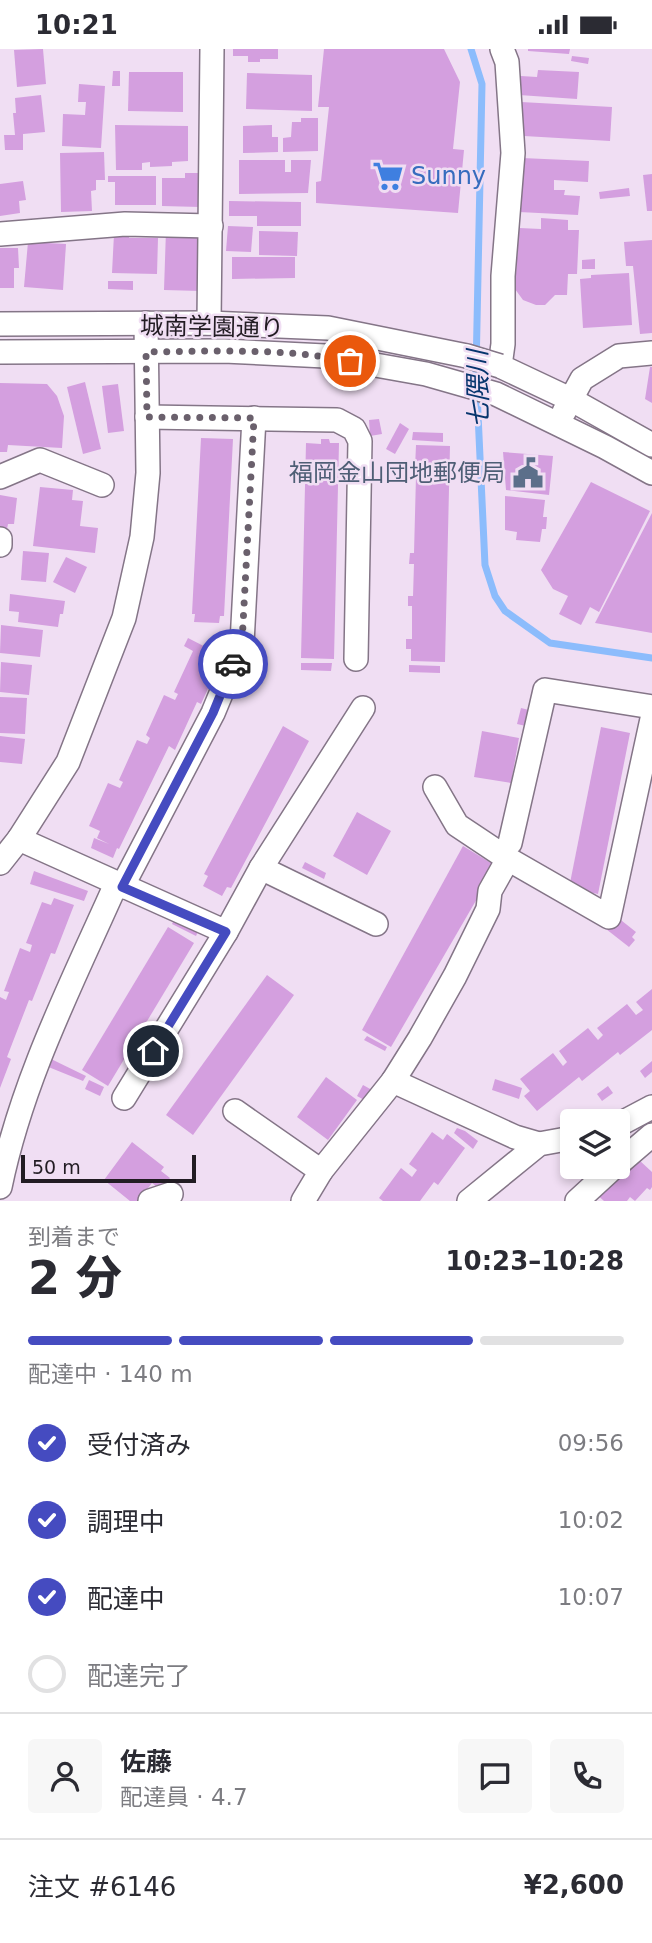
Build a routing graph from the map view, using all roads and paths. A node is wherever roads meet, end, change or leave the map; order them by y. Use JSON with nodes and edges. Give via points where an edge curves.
{"nodes":[{"id":1,"x":212,"y":49,"type":"edge"},
{"id":2,"x":502,"y":49,"type":"edge"},
{"id":3,"x":211,"y":226,"type":"junction"},
{"id":4,"x":0,"y":233,"type":"edge"},
{"id":5,"x":145,"y":323,"type":"junction"},
{"id":6,"x":209,"y":323,"type":"junction"},
{"id":7,"x":0,"y":324,"type":"edge"},
{"id":8,"x":0,"y":352,"type":"edge"},
{"id":9,"x":146,"y":352,"type":"junction"},
{"id":10,"x":652,"y":353,"type":"edge"},
{"id":11,"x":500,"y":366,"type":"junction"},
{"id":12,"x":572,"y":401,"type":"junction"},
{"id":13,"x":147,"y":417,"type":"junction"},
{"id":14,"x":254,"y":418,"type":"junction"},
{"id":15,"x":557,"y":423,"type":"junction"},
{"id":16,"x":652,"y":445,"type":"edge"},
{"id":17,"x":652,"y":473,"type":"edge"},
{"id":18,"x":0,"y":477,"type":"edge"},
{"id":19,"x":102,"y":485,"type":"dead end"},
{"id":20,"x":356,"y":659,"type":"dead end"},
{"id":21,"x":652,"y":707,"type":"edge"},
{"id":22,"x":363,"y":708,"type":"dead end"},
{"id":23,"x":652,"y":719,"type":"edge"},
{"id":24,"x":435,"y":787,"type":"dead end"},
{"id":25,"x":19,"y":839,"type":"junction"},
{"id":26,"x":509,"y":851,"type":"junction"},
{"id":27,"x":0,"y":863,"type":"edge"},
{"id":28,"x":261,"y":868,"type":"junction"},
{"id":29,"x":119,"y":885,"type":"junction"},
{"id":30,"x":376,"y":923,"type":"dead end"},
{"id":31,"x":226,"y":932,"type":"junction"},
{"id":32,"x":393,"y":1081,"type":"junction"},
{"id":33,"x":124,"y":1098,"type":"dead end"},
{"id":34,"x":652,"y":1107,"type":"edge"},
{"id":35,"x":235,"y":1111,"type":"dead end"},
{"id":36,"x":630,"y":1119,"type":"edge"},
{"id":37,"x":651,"y":1137,"type":"edge"},
{"id":38,"x":560,"y":1140,"type":"edge"},
{"id":39,"x":539,"y":1144,"type":"junction"},
{"id":40,"x":630,"y":1154,"type":"edge"},
{"id":41,"x":321,"y":1171,"type":"junction"},
{"id":42,"x":602,"y":1179,"type":"edge"},
{"id":43,"x":0,"y":1187,"type":"edge"},
{"id":44,"x":303,"y":1201,"type":"edge"},
{"id":45,"x":468,"y":1201,"type":"edge"},
{"id":46,"x":577,"y":1201,"type":"edge"}],
"edges":[{"from":1,"to":3,"type":"street"},
{"from":2,"to":11,"type":"street","via":[[507,62],[513,153]]},
{"from":3,"to":4,"type":"street","via":[[125,225]]},
{"from":3,"to":6,"type":"street"},
{"from":5,"to":6,"type":"street","name":"城南学園通り"},
{"from":5,"to":7,"type":"street","name":"城南学園通り"},
{"from":5,"to":9,"type":"street"},
{"from":6,"to":11,"type":"street","name":"城南学園通り","bridge":true,"via":[[328,328]]},
{"from":8,"to":9,"type":"street","name":"城南学園通り"},
{"from":9,"to":13,"type":"street"},
{"from":9,"to":15,"type":"street","name":"城南学園通り","via":[[325,356],[467,384]]},
{"from":10,"to":12,"type":"street","via":[[619,356],[582,379]]},
{"from":11,"to":12,"type":"street","name":"城南学園通り"},
{"from":12,"to":15,"type":"street"},
{"from":12,"to":16,"type":"street","name":"城南学園通り"},
{"from":13,"to":14,"type":"street"},
{"from":13,"to":25,"type":"street","via":[[142,537],[124,618],[68,762]]},
{"from":14,"to":20,"type":"street","via":[[337,420],[354,429],[360,441]]},
{"from":14,"to":29,"type":"street","via":[[242,643],[213,713]]},
{"from":15,"to":17,"type":"street","name":"城南学園通り"},
{"from":18,"to":19,"type":"street","via":[[40,460]]},
{"from":21,"to":26,"type":"street","via":[[545,690]]},
{"from":22,"to":28,"type":"street"},
{"from":23,"to":26,"type":"street","via":[[609,916]]},
{"from":24,"to":26,"type":"street","via":[[457,825]]},
{"from":25,"to":27,"type":"street"},
{"from":25,"to":29,"type":"street"},
{"from":26,"to":32,"type":"street","via":[[490,891],[488,909],[455,976]]},
{"from":28,"to":30,"type":"street"},
{"from":28,"to":31,"type":"street"},
{"from":29,"to":31,"type":"street"},
{"from":29,"to":43,"type":"street","via":[[30,1078]]},
{"from":31,"to":33,"type":"street"},
{"from":32,"to":39,"type":"street"},
{"from":32,"to":41,"type":"street"},
{"from":34,"to":36,"type":"street"},
{"from":35,"to":41,"type":"street"},
{"from":37,"to":40,"type":"street"},
{"from":38,"to":39,"type":"street"},
{"from":39,"to":45,"type":"street"},
{"from":41,"to":44,"type":"street"},
{"from":42,"to":46,"type":"street"}]}
